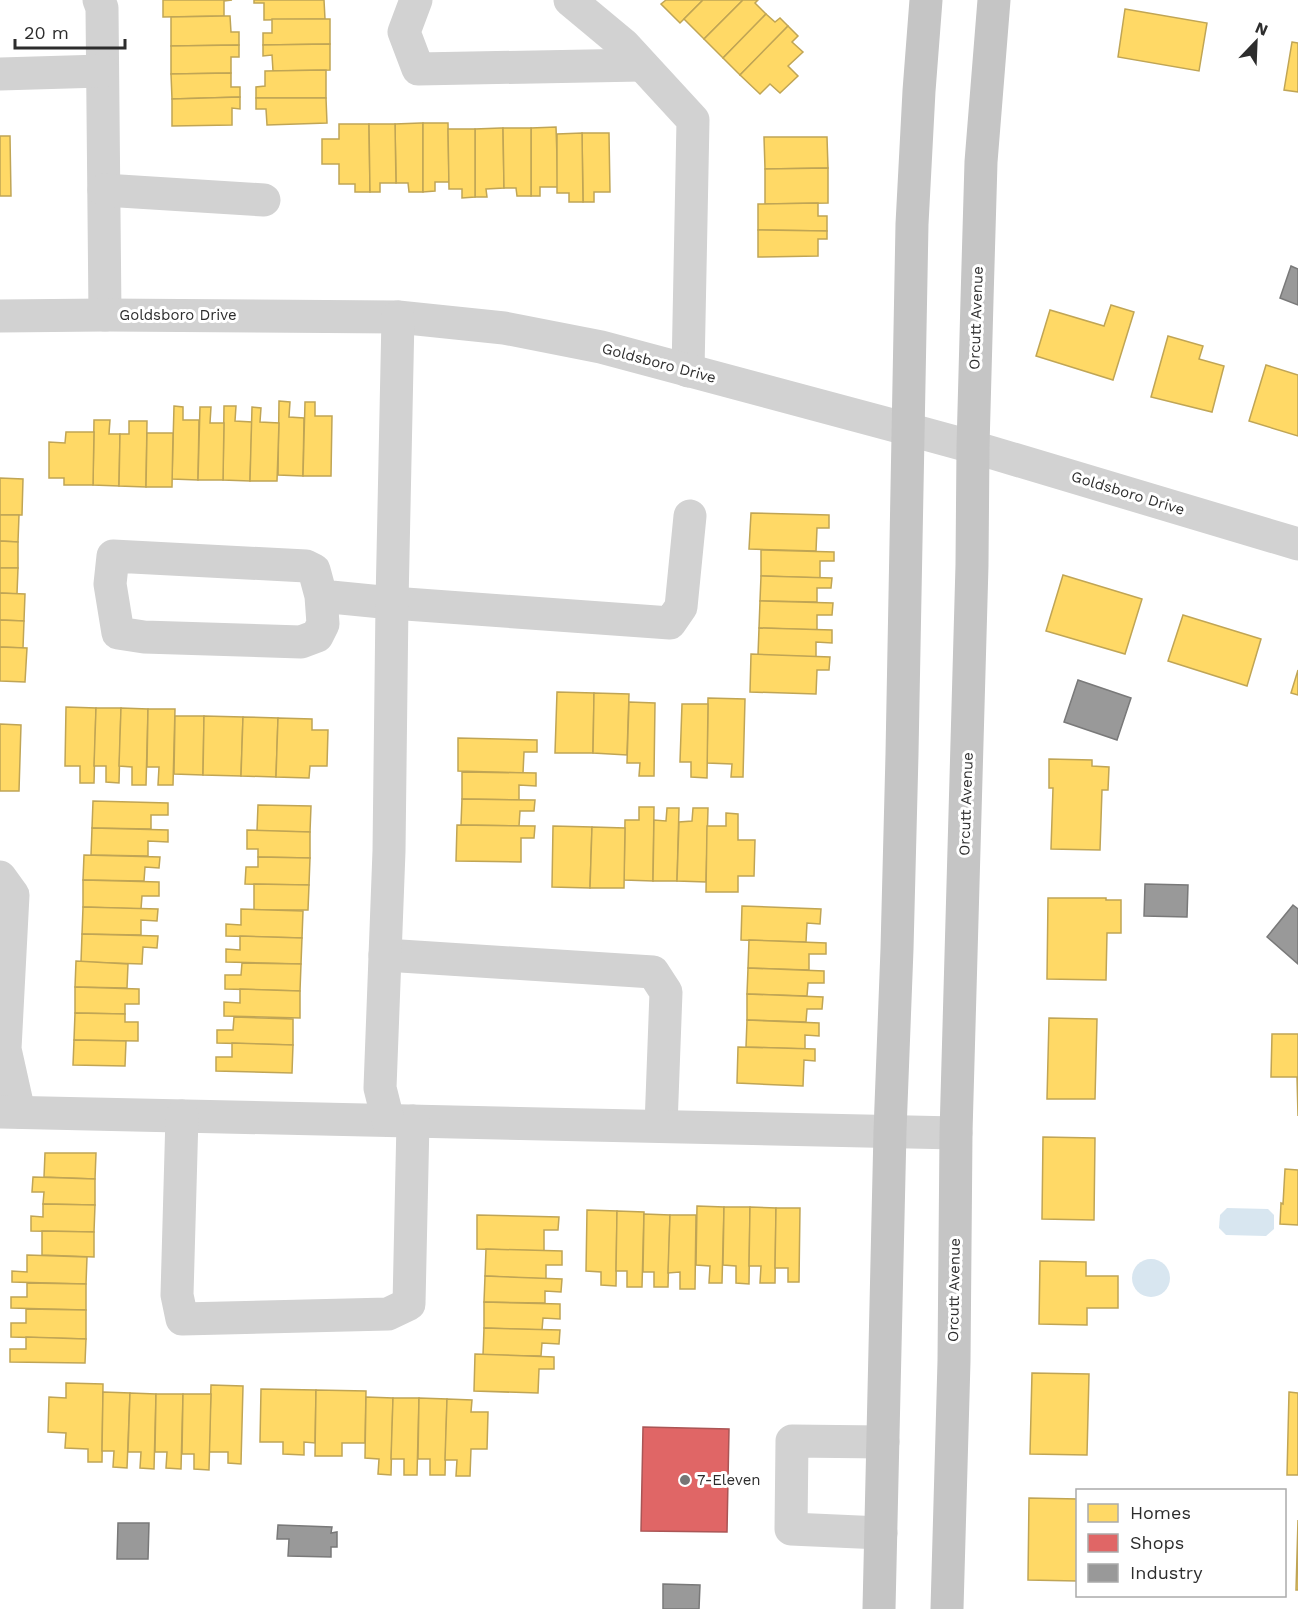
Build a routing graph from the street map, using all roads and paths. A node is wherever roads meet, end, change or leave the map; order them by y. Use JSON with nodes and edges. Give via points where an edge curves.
{"nodes":[{"id":1,"x":99,"y":0,"type":"edge"},
{"id":2,"x":416,"y":0,"type":"edge"},
{"id":3,"x":570,"y":0,"type":"edge"},
{"id":4,"x":926,"y":0,"type":"edge"},
{"id":5,"x":994,"y":0,"type":"edge"},
{"id":6,"x":642,"y":65,"type":"junction"},
{"id":7,"x":102,"y":70,"type":"junction"},
{"id":8,"x":0,"y":74,"type":"edge"},
{"id":9,"x":104,"y":190,"type":"junction"},
{"id":10,"x":264,"y":200,"type":"dead end"},
{"id":11,"x":105,"y":315,"type":"junction"},
{"id":12,"x":0,"y":316,"type":"edge"},
{"id":13,"x":398,"y":317,"type":"junction"},
{"id":14,"x":688,"y":370,"type":"junction"},
{"id":15,"x":907,"y":429,"type":"junction"},
{"id":16,"x":973,"y":447,"type":"junction"},
{"id":17,"x":690,"y":516,"type":"dead end"},
{"id":18,"x":1298,"y":544,"type":"edge"},
{"id":19,"x":321,"y":596,"type":"junction"},
{"id":20,"x":392,"y":603,"type":"junction"},
{"id":21,"x":0,"y":877,"type":"edge"},
{"id":22,"x":385,"y":955,"type":"junction"},
{"id":23,"x":10,"y":1112,"type":"edge"},
{"id":24,"x":182,"y":1116,"type":"junction"},
{"id":25,"x":401,"y":1120,"type":"junction"},
{"id":26,"x":661,"y":1126,"type":"junction"},
{"id":27,"x":890,"y":1131,"type":"junction"},
{"id":28,"x":956,"y":1133,"type":"junction"},
{"id":29,"x":883,"y":1442,"type":"junction"},
{"id":30,"x":881,"y":1533,"type":"junction"},
{"id":31,"x":879,"y":1609,"type":"edge"},
{"id":32,"x":946,"y":1609,"type":"edge"}],
"edges":[{"from":1,"to":7,"type":"street"},
{"from":2,"to":6,"type":"street","via":[[404,32],[418,69]]},
{"from":3,"to":6,"type":"street"},
{"from":4,"to":15,"type":"main road","via":[[912,224]]},
{"from":5,"to":16,"type":"main road","name":"Orcutt Avenue","via":[[981,162]]},
{"from":6,"to":14,"type":"street","via":[[693,120]]},
{"from":7,"to":8,"type":"street"},
{"from":7,"to":9,"type":"street"},
{"from":9,"to":10,"type":"street"},
{"from":9,"to":11,"type":"street"},
{"from":11,"to":12,"type":"street","name":"Goldsboro Drive"},
{"from":11,"to":13,"type":"street","name":"Goldsboro Drive"},
{"from":13,"to":14,"type":"street","name":"Goldsboro Drive","via":[[504,328]]},
{"from":13,"to":20,"type":"street"},
{"from":14,"to":15,"type":"street","name":"Goldsboro Drive"},
{"from":15,"to":16,"type":"street","name":"Goldsboro Drive"},
{"from":15,"to":27,"type":"main road"},
{"from":16,"to":18,"type":"street","name":"Goldsboro Drive"},
{"from":16,"to":28,"type":"main road","name":"Orcutt Avenue"},
{"from":17,"to":20,"type":"street","via":[[681,607],[670,624]]},
{"from":19,"to":19,"type":"street","via":[[314,570],[306,566],[113,556],[110,584],[118,633],[301,642],[317,636],[323,624]]},
{"from":19,"to":20,"type":"street"},
{"from":20,"to":22,"type":"street"},
{"from":21,"to":23,"type":"street","via":[[13,895],[5,1049]]},
{"from":22,"to":25,"type":"street","via":[[380,1088]]},
{"from":22,"to":26,"type":"street","via":[[653,972],[666,992]]},
{"from":23,"to":24,"type":"street"},
{"from":24,"to":25,"type":"street"},
{"from":24,"to":25,"type":"street","via":[[177,1295],[182,1319],[388,1314],[409,1304]]},
{"from":25,"to":26,"type":"street"},
{"from":26,"to":27,"type":"street"},
{"from":27,"to":28,"type":"street"},
{"from":27,"to":29,"type":"main road"},
{"from":28,"to":32,"type":"main road","name":"Orcutt Avenue"},
{"from":29,"to":30,"type":"main road"},
{"from":29,"to":30,"type":"street","via":[[792,1441],[791,1529]]},
{"from":30,"to":31,"type":"main road"}]}
